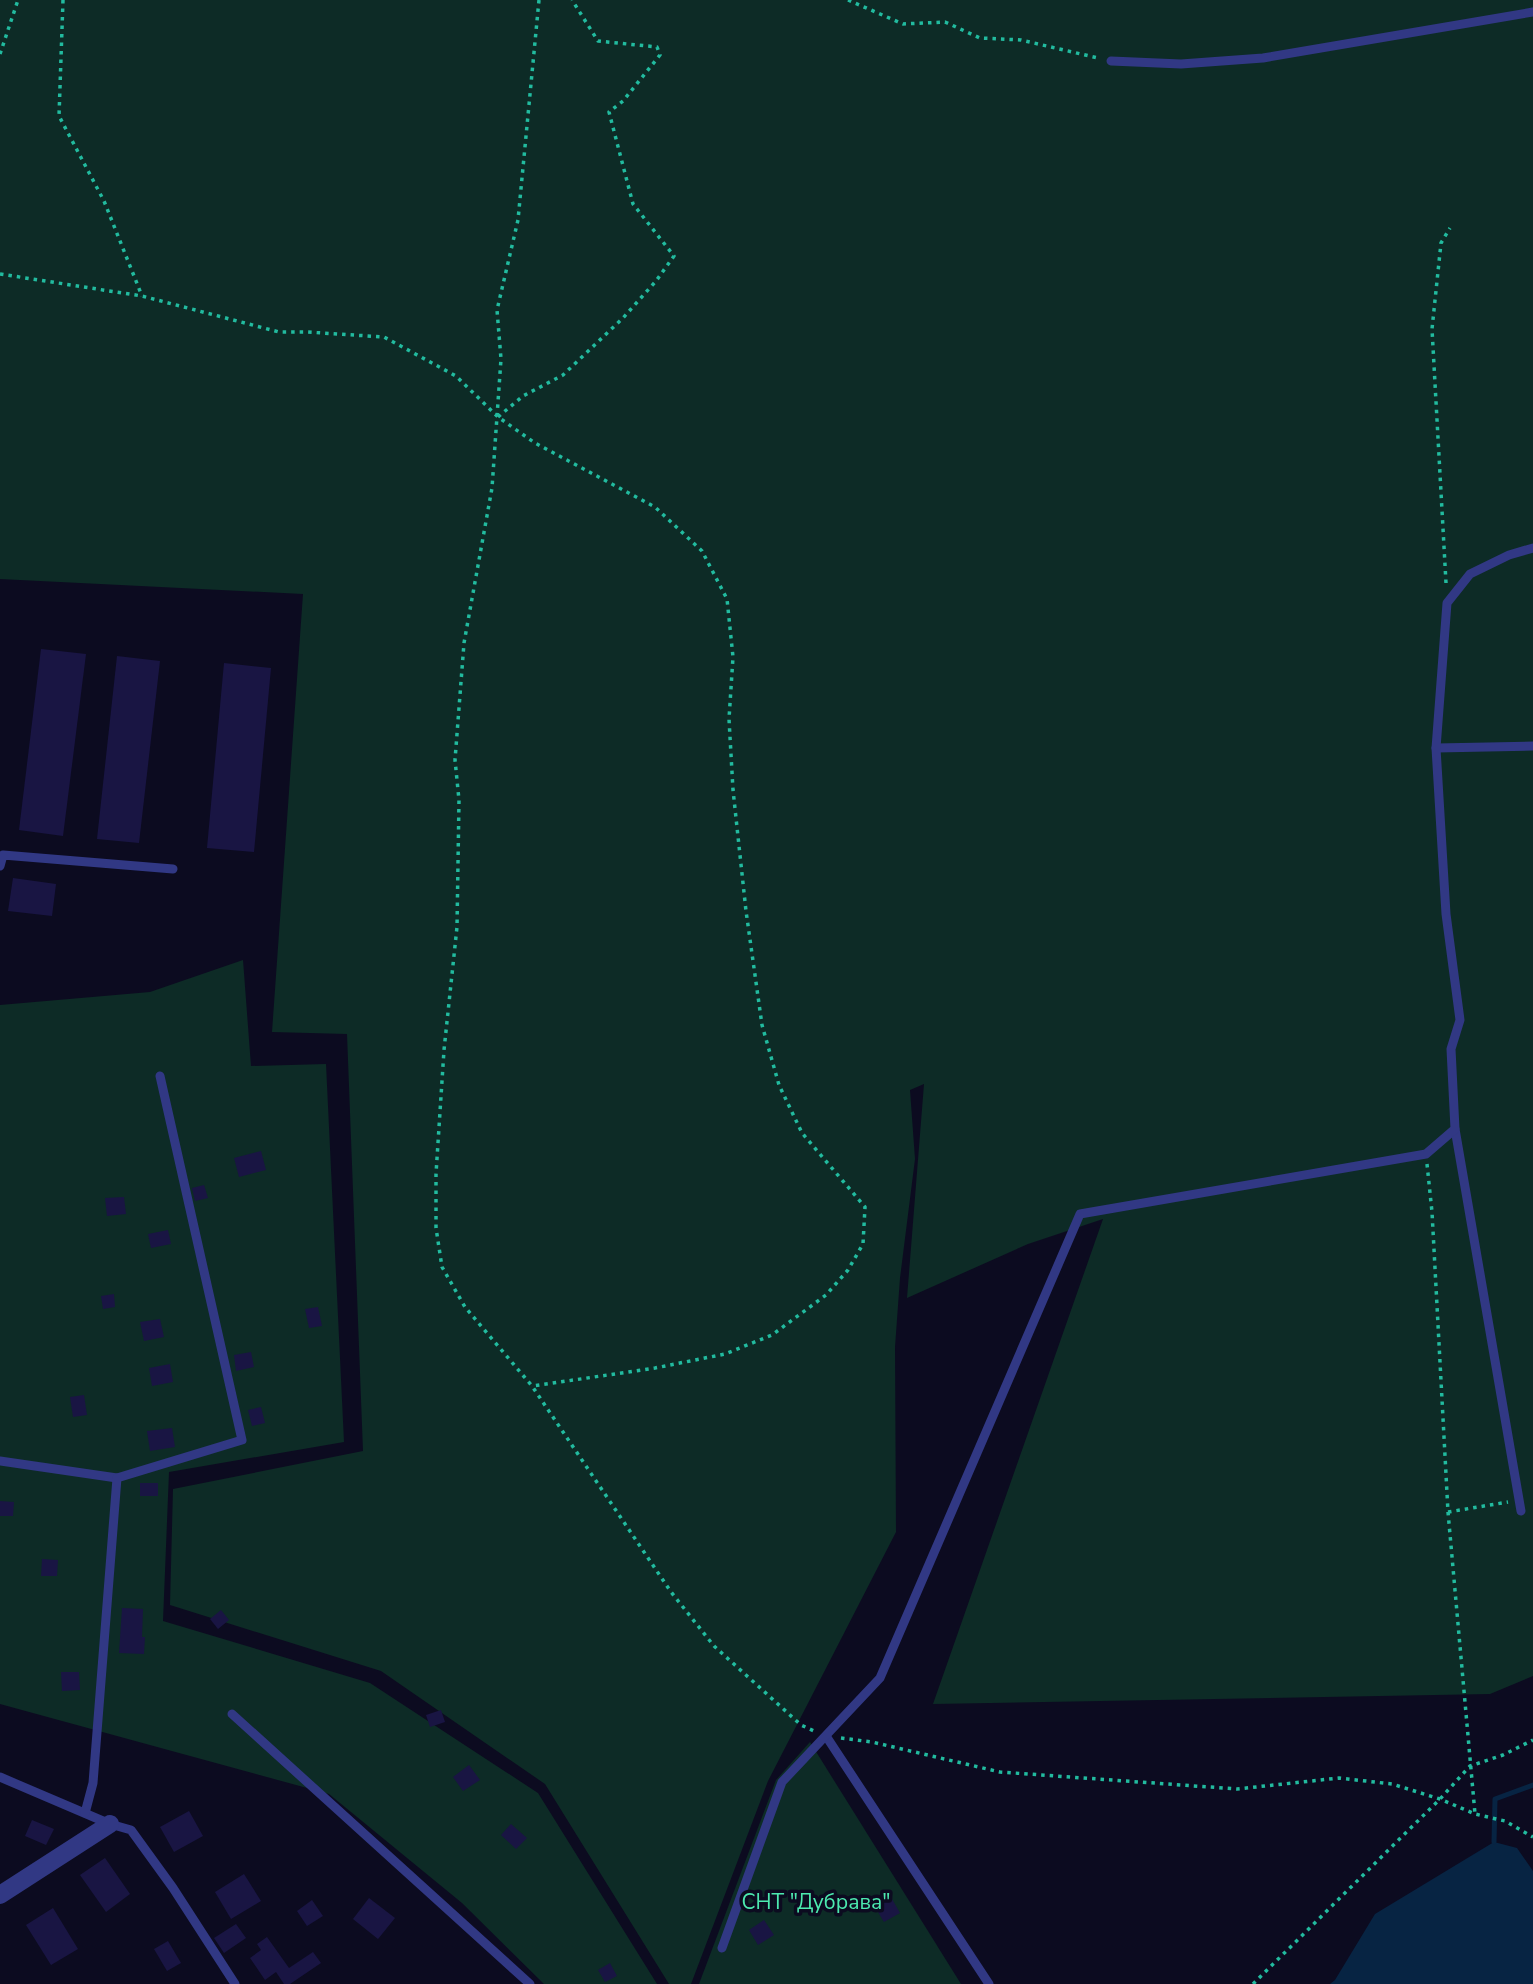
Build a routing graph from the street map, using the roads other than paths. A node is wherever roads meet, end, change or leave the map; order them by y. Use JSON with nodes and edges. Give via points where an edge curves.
{"nodes":[{"id":1,"x":1533,"y":12,"type":"edge"},
{"id":2,"x":1111,"y":61,"type":"road end"},
{"id":3,"x":1533,"y":548,"type":"edge"},
{"id":4,"x":1533,"y":746,"type":"edge"},
{"id":5,"x":1436,"y":748,"type":"junction"},
{"id":6,"x":0,"y":866,"type":"edge"},
{"id":7,"x":173,"y":869,"type":"dead end"},
{"id":8,"x":160,"y":1076,"type":"dead end"},
{"id":9,"x":1455,"y":1129,"type":"junction"},
{"id":10,"x":0,"y":1461,"type":"edge"},
{"id":11,"x":117,"y":1478,"type":"junction"},
{"id":12,"x":1521,"y":1511,"type":"dead end"},
{"id":13,"x":232,"y":1714,"type":"dead end"},
{"id":14,"x":826,"y":1736,"type":"junction"},
{"id":15,"x":0,"y":1777,"type":"edge"},
{"id":16,"x":85,"y":1813,"type":"junction"},
{"id":17,"x":110,"y":1824,"type":"junction"},
{"id":18,"x":0,"y":1895,"type":"edge"},
{"id":19,"x":722,"y":1948,"type":"dead end"},
{"id":20,"x":235,"y":1984,"type":"edge"},
{"id":21,"x":530,"y":1984,"type":"edge"},
{"id":22,"x":989,"y":1984,"type":"edge"}],
"edges":[{"from":1,"to":2,"type":"lane","via":[[1263,58],[1181,64]]},
{"from":3,"to":5,"type":"lane","via":[[1470,574],[1447,603]]},
{"from":4,"to":5,"type":"lane"},
{"from":5,"to":9,"type":"lane","via":[[1446,914],[1460,1020],[1451,1049]]},
{"from":6,"to":7,"type":"lane","via":[[3,855]]},
{"from":8,"to":11,"type":"lane","via":[[242,1440]]},
{"from":9,"to":12,"type":"lane"},
{"from":9,"to":14,"type":"lane","via":[[1426,1154],[1080,1214],[880,1678]]},
{"from":10,"to":11,"type":"lane"},
{"from":11,"to":16,"type":"lane","via":[[93,1783]]},
{"from":13,"to":21,"type":"lane"},
{"from":14,"to":19,"type":"lane","via":[[782,1782]]},
{"from":14,"to":22,"type":"lane"},
{"from":15,"to":16,"type":"lane"},
{"from":16,"to":17,"type":"lane"},
{"from":17,"to":18,"type":"street"},
{"from":17,"to":20,"type":"lane","via":[[131,1830]]}]}
